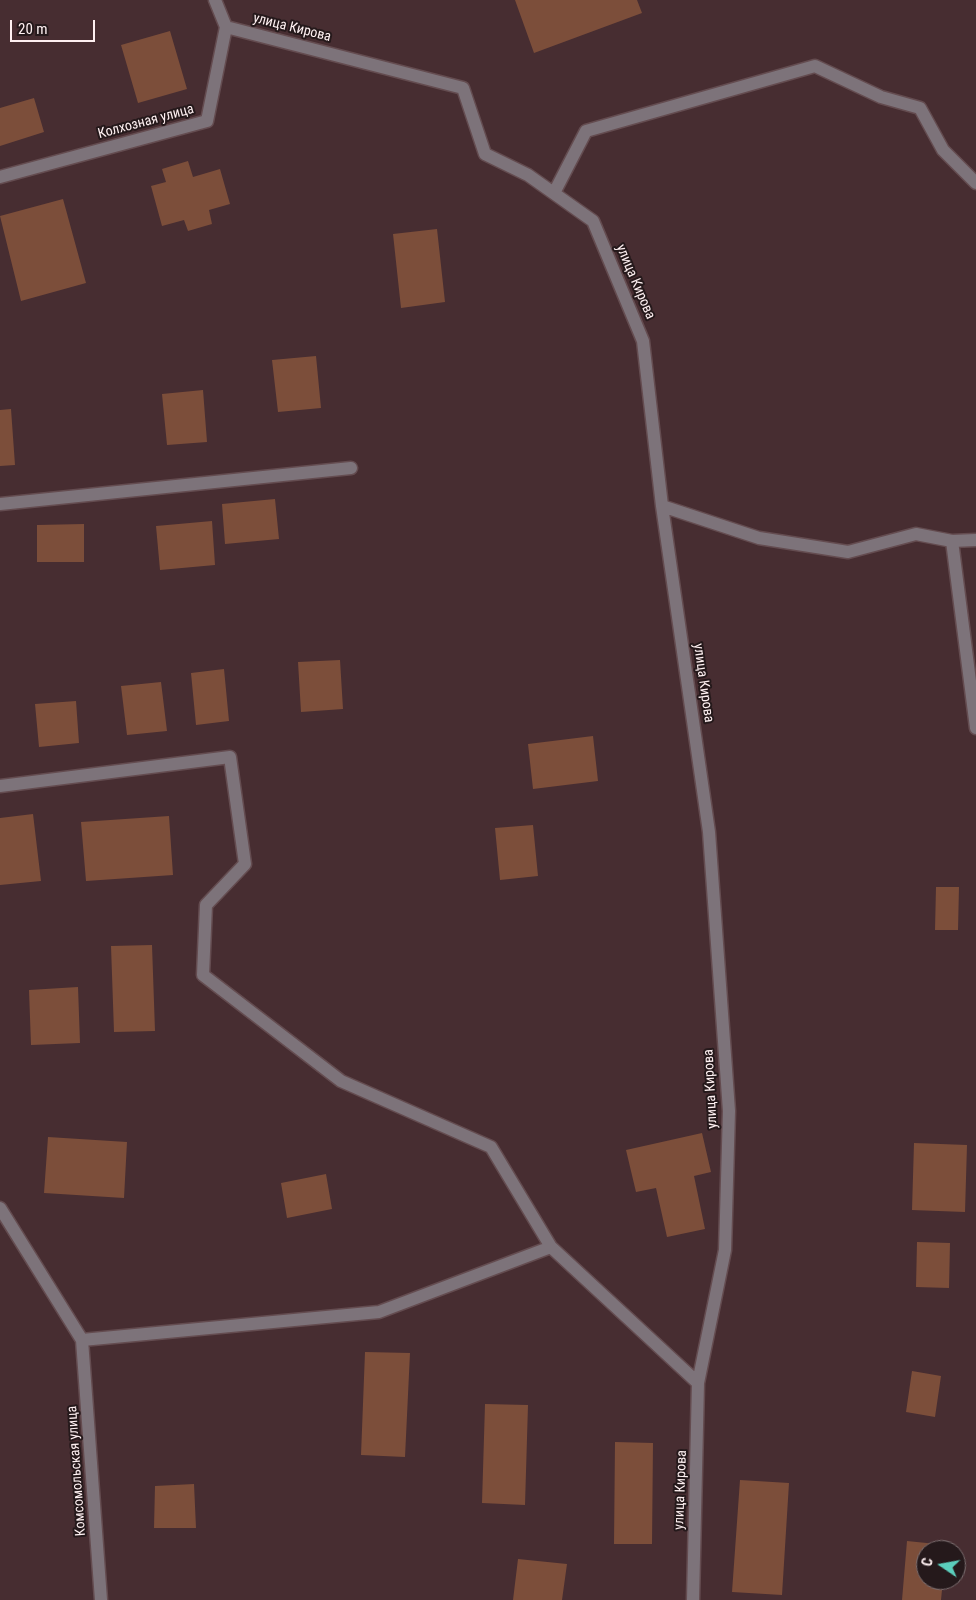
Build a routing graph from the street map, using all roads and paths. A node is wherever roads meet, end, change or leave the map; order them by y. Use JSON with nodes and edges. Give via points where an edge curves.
{"nodes":[{"id":1,"x":215,"y":0,"type":"edge"},
{"id":2,"x":226,"y":27,"type":"junction"},
{"id":3,"x":0,"y":176,"type":"edge"},
{"id":4,"x":976,"y":183,"type":"edge"},
{"id":5,"x":554,"y":193,"type":"junction"},
{"id":6,"x":351,"y":468,"type":"dead end"},
{"id":7,"x":0,"y":504,"type":"edge"},
{"id":8,"x":662,"y":506,"type":"junction"},
{"id":9,"x":976,"y":540,"type":"edge"},
{"id":10,"x":952,"y":541,"type":"junction"},
{"id":11,"x":976,"y":728,"type":"edge"},
{"id":12,"x":0,"y":786,"type":"edge"},
{"id":13,"x":0,"y":1208,"type":"edge"},
{"id":14,"x":551,"y":1247,"type":"junction"},
{"id":15,"x":82,"y":1340,"type":"junction"},
{"id":16,"x":698,"y":1383,"type":"junction"},
{"id":17,"x":101,"y":1600,"type":"edge"},
{"id":18,"x":693,"y":1600,"type":"edge"}],
"edges":[{"from":1,"to":2,"type":"street"},
{"from":2,"to":3,"type":"street","name":"Колхозная улица","via":[[207,121]]},
{"from":2,"to":5,"type":"street","name":"улица Кирова","via":[[463,88],[485,154],[528,175]]},
{"from":4,"to":5,"type":"street","via":[[943,150],[920,108],[880,97],[815,66],[586,131]]},
{"from":5,"to":8,"type":"street","name":"улица Кирова","via":[[593,221],[643,341]]},
{"from":6,"to":7,"type":"street"},
{"from":8,"to":10,"type":"street","via":[[759,538],[848,552],[916,534]]},
{"from":8,"to":16,"type":"street","name":"улица Кирова","via":[[709,832],[729,1111],[725,1250]]},
{"from":9,"to":10,"type":"street"},
{"from":10,"to":11,"type":"street"},
{"from":12,"to":14,"type":"street","via":[[230,757],[245,864],[206,905],[203,975],[341,1081],[490,1147]]},
{"from":13,"to":15,"type":"street"},
{"from":14,"to":15,"type":"street","via":[[380,1312]]},
{"from":14,"to":16,"type":"street"},
{"from":15,"to":17,"type":"street","name":"Комсомольская улица"},
{"from":16,"to":18,"type":"street","name":"улица Кирова"}]}
